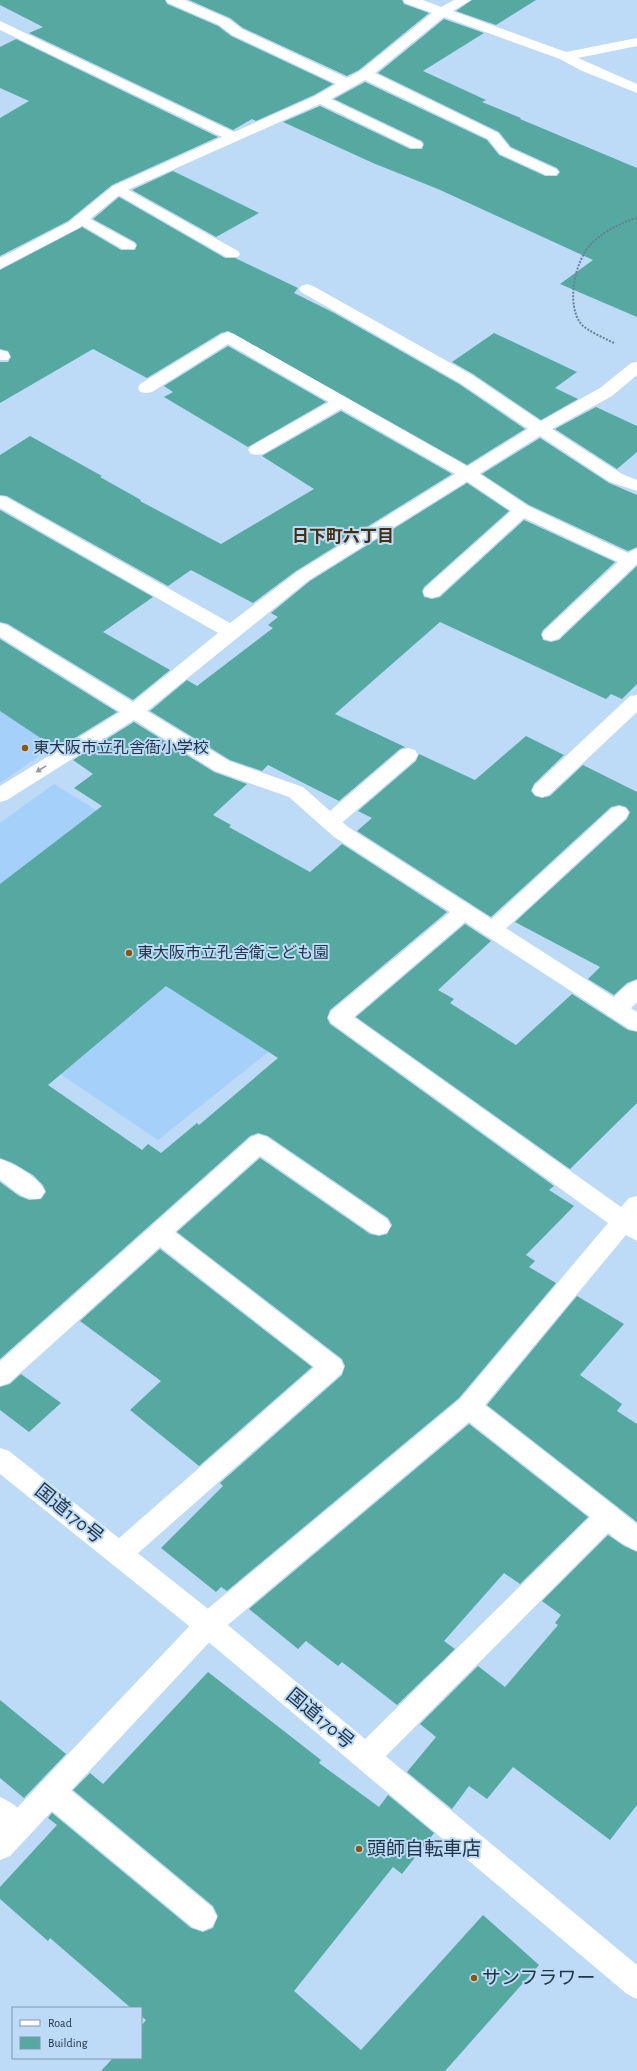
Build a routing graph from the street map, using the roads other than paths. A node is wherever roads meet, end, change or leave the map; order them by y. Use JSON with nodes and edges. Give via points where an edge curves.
{"nodes":[{"id":1,"x":173,"y":0,"type":"edge"},
{"id":2,"x":410,"y":0,"type":"edge"},
{"id":3,"x":464,"y":0,"type":"edge"},
{"id":4,"x":441,"y":12,"type":"junction"},
{"id":5,"x":0,"y":25,"type":"edge"},
{"id":6,"x":637,"y":42,"type":"edge"},
{"id":7,"x":565,"y":56,"type":"junction"},
{"id":8,"x":365,"y":74,"type":"junction"},
{"id":9,"x":347,"y":84,"type":"junction"},
{"id":10,"x":637,"y":89,"type":"edge"},
{"id":11,"x":320,"y":99,"type":"junction"},
{"id":12,"x":235,"y":138,"type":"junction"},
{"id":13,"x":416,"y":145,"type":"dead end"},
{"id":14,"x":551,"y":172,"type":"dead end"},
{"id":15,"x":118,"y":189,"type":"junction"},
{"id":16,"x":81,"y":219,"type":"junction"},
{"id":17,"x":128,"y":246,"type":"dead end"},
{"id":18,"x":232,"y":254,"type":"dead end"},
{"id":19,"x":0,"y":264,"type":"edge"},
{"id":20,"x":308,"y":290,"type":"dead end"},
{"id":21,"x":637,"y":367,"type":"edge"},
{"id":22,"x":146,"y":388,"type":"dead end"},
{"id":23,"x":341,"y":402,"type":"junction"},
{"id":24,"x":540,"y":429,"type":"junction"},
{"id":25,"x":257,"y":450,"type":"dead end"},
{"id":26,"x":468,"y":474,"type":"junction"},
{"id":27,"x":637,"y":486,"type":"edge"},
{"id":28,"x":0,"y":500,"type":"edge"},
{"id":29,"x":522,"y":510,"type":"junction"},
{"id":30,"x":633,"y":558,"type":"edge"},
{"id":31,"x":432,"y":592,"type":"dead end"},
{"id":32,"x":0,"y":629,"type":"edge"},
{"id":33,"x":231,"y":632,"type":"junction"},
{"id":34,"x":551,"y":635,"type":"dead end"},
{"id":35,"x":637,"y":701,"type":"edge"},
{"id":36,"x":133,"y":712,"type":"junction"},
{"id":37,"x":408,"y":755,"type":"dead end"},
{"id":38,"x":542,"y":790,"type":"dead end"},
{"id":39,"x":0,"y":795,"type":"edge"},
{"id":40,"x":619,"y":813,"type":"dead end"},
{"id":41,"x":330,"y":822,"type":"junction"},
{"id":42,"x":464,"y":912,"type":"junction"},
{"id":43,"x":492,"y":930,"type":"junction"},
{"id":44,"x":637,"y":988,"type":"edge"},
{"id":45,"x":616,"y":1010,"type":"junction"},
{"id":46,"x":637,"y":1023,"type":"edge"},
{"id":47,"x":0,"y":1168,"type":"edge"},
{"id":48,"x":33,"y":1191,"type":"dead end"},
{"id":49,"x":632,"y":1219,"type":"edge"},
{"id":50,"x":379,"y":1226,"type":"dead end"},
{"id":51,"x":159,"y":1233,"type":"junction"},
{"id":52,"x":0,"y":1376,"type":"edge"},
{"id":53,"x":469,"y":1407,"type":"junction"},
{"id":54,"x":0,"y":1459,"type":"edge"},
{"id":55,"x":608,"y":1516,"type":"junction"},
{"id":56,"x":637,"y":1539,"type":"edge"},
{"id":57,"x":119,"y":1554,"type":"junction"},
{"id":58,"x":208,"y":1625,"type":"junction"},
{"id":59,"x":366,"y":1757,"type":"junction"},
{"id":60,"x":51,"y":1792,"type":"junction"},
{"id":61,"x":6,"y":1828,"type":"edge"},
{"id":62,"x":202,"y":1917,"type":"dead end"},
{"id":63,"x":637,"y":1984,"type":"edge"}],
"edges":[{"from":1,"to":9,"type":"main road","via":[[224,22],[237,32]]},
{"from":2,"to":4,"type":"main road"},
{"from":3,"to":4,"type":"main road"},
{"from":4,"to":7,"type":"main road"},
{"from":4,"to":8,"type":"main road"},
{"from":5,"to":12,"type":"main road"},
{"from":6,"to":7,"type":"main road"},
{"from":7,"to":10,"type":"main road"},
{"from":8,"to":9,"type":"main road"},
{"from":8,"to":14,"type":"main road","via":[[493,136],[505,151]]},
{"from":9,"to":11,"type":"main road"},
{"from":11,"to":12,"type":"main road"},
{"from":11,"to":13,"type":"main road"},
{"from":12,"to":15,"type":"main road"},
{"from":15,"to":16,"type":"main road"},
{"from":15,"to":18,"type":"main road"},
{"from":16,"to":17,"type":"main road"},
{"from":16,"to":19,"type":"main road"},
{"from":20,"to":24,"type":"main road","via":[[466,379]]},
{"from":21,"to":24,"type":"main road","via":[[606,392]]},
{"from":22,"to":23,"type":"main road","via":[[228,337]]},
{"from":23,"to":25,"type":"main road"},
{"from":23,"to":26,"type":"main road"},
{"from":24,"to":26,"type":"main road"},
{"from":24,"to":27,"type":"main road","via":[[616,478]]},
{"from":26,"to":29,"type":"main road"},
{"from":26,"to":33,"type":"main road","via":[[303,576]]},
{"from":28,"to":33,"type":"main road"},
{"from":29,"to":30,"type":"main road"},
{"from":29,"to":31,"type":"main road"},
{"from":30,"to":34,"type":"main road"},
{"from":32,"to":36,"type":"main road"},
{"from":33,"to":36,"type":"main road"},
{"from":35,"to":38,"type":"main road"},
{"from":36,"to":39,"type":"main road","one_way":true},
{"from":36,"to":41,"type":"main road","via":[[222,766],[296,792]]},
{"from":37,"to":41,"type":"main road"},
{"from":40,"to":43,"type":"main road"},
{"from":41,"to":42,"type":"main road","via":[[341,832]]},
{"from":42,"to":43,"type":"main road"},
{"from":42,"to":49,"type":"main road","via":[[339,1017]]},
{"from":43,"to":45,"type":"main road"},
{"from":44,"to":45,"type":"main road"},
{"from":45,"to":46,"type":"main road"},
{"from":47,"to":48,"type":"main road"},
{"from":49,"to":53,"type":"main road"},
{"from":50,"to":51,"type":"main road","via":[[259,1143]]},
{"from":51,"to":52,"type":"main road"},
{"from":51,"to":57,"type":"main road","via":[[332,1367]]},
{"from":53,"to":55,"type":"main road"},
{"from":53,"to":58,"type":"main road"},
{"from":54,"to":57,"type":"main road","name":"国道170号"},
{"from":55,"to":56,"type":"main road"},
{"from":55,"to":59,"type":"main road"},
{"from":57,"to":58,"type":"main road","name":"国道170号"},
{"from":58,"to":59,"type":"main road","name":"国道170号"},
{"from":58,"to":60,"type":"main road"},
{"from":59,"to":63,"type":"main road","name":"国道170号"},
{"from":60,"to":61,"type":"main road"},
{"from":60,"to":62,"type":"main road"}]}
